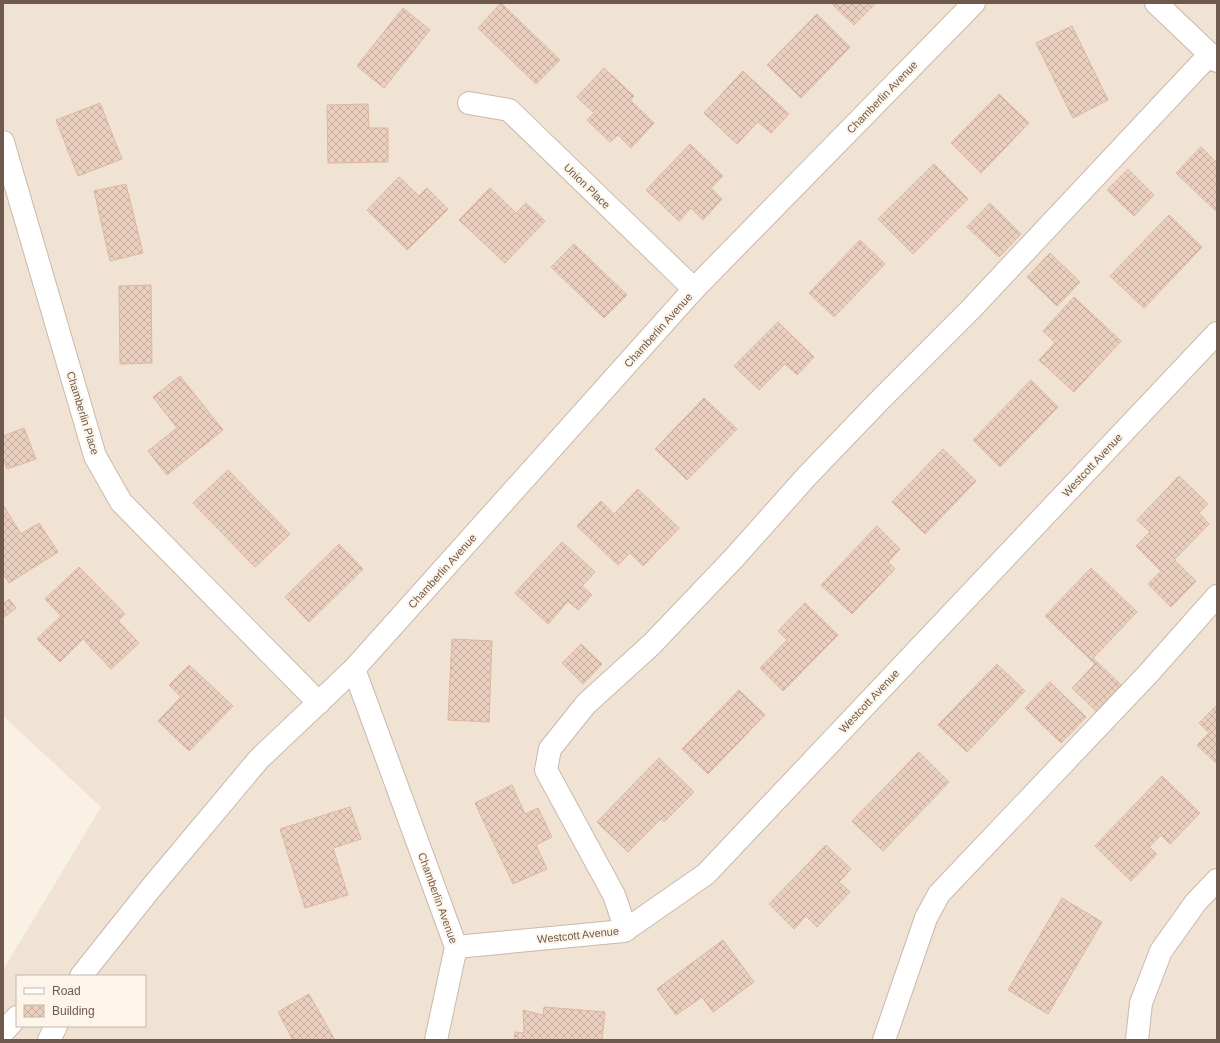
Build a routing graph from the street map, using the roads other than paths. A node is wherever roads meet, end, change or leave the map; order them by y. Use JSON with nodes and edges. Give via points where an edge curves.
{"nodes":[{"id":1,"x":974,"y":3,"type":"edge"},
{"id":2,"x":1156,"y":3,"type":"edge"},
{"id":3,"x":1214,"y":58,"type":"edge"},
{"id":4,"x":469,"y":103,"type":"dead end"},
{"id":5,"x":3,"y":142,"type":"edge"},
{"id":6,"x":694,"y":289,"type":"junction"},
{"id":7,"x":1217,"y":333,"type":"edge"},
{"id":8,"x":1217,"y":596,"type":"edge"},
{"id":9,"x":354,"y":669,"type":"junction"},
{"id":10,"x":319,"y":703,"type":"junction"},
{"id":11,"x":1217,"y":880,"type":"edge"},
{"id":12,"x":626,"y":930,"type":"junction"},
{"id":13,"x":456,"y":947,"type":"junction"},
{"id":14,"x":82,"y":975,"type":"edge"},
{"id":15,"x":16,"y":1018,"type":"edge"},
{"id":16,"x":56,"y":1027,"type":"edge"},
{"id":17,"x":3,"y":1032,"type":"edge"},
{"id":18,"x":49,"y":1040,"type":"edge"},
{"id":19,"x":436,"y":1040,"type":"edge"},
{"id":20,"x":884,"y":1040,"type":"edge"},
{"id":21,"x":1137,"y":1040,"type":"edge"}],
"edges":[{"from":1,"to":6,"type":"street","name":"Chamberlin Avenue"},
{"from":2,"to":3,"type":"street"},
{"from":3,"to":12,"type":"street","via":[[807,476],[652,644],[586,704],[550,749],[546,770],[614,895]]},
{"from":4,"to":6,"type":"street","name":"Union Place","via":[[509,110]]},
{"from":5,"to":10,"type":"street","name":"Chamberlin Place","via":[[95,456],[121,502]]},
{"from":6,"to":9,"type":"street","name":"Chamberlin Avenue"},
{"from":7,"to":12,"type":"street","name":"Westcott Avenue","via":[[706,874]]},
{"from":8,"to":20,"type":"street","via":[[1148,674],[939,894],[926,918]]},
{"from":9,"to":10,"type":"street","name":"Chamberlin Avenue"},
{"from":9,"to":13,"type":"street","name":"Chamberlin Avenue"},
{"from":10,"to":14,"type":"street","name":"Chamberlin Avenue","via":[[259,759]]},
{"from":11,"to":21,"type":"street","via":[[1196,902],[1161,951],[1141,1003]]},
{"from":12,"to":13,"type":"street","name":"Westcott Avenue"},
{"from":13,"to":19,"type":"street","name":"Chamberlin Avenue"},
{"from":15,"to":17,"type":"street"},
{"from":16,"to":18,"type":"street"}]}
